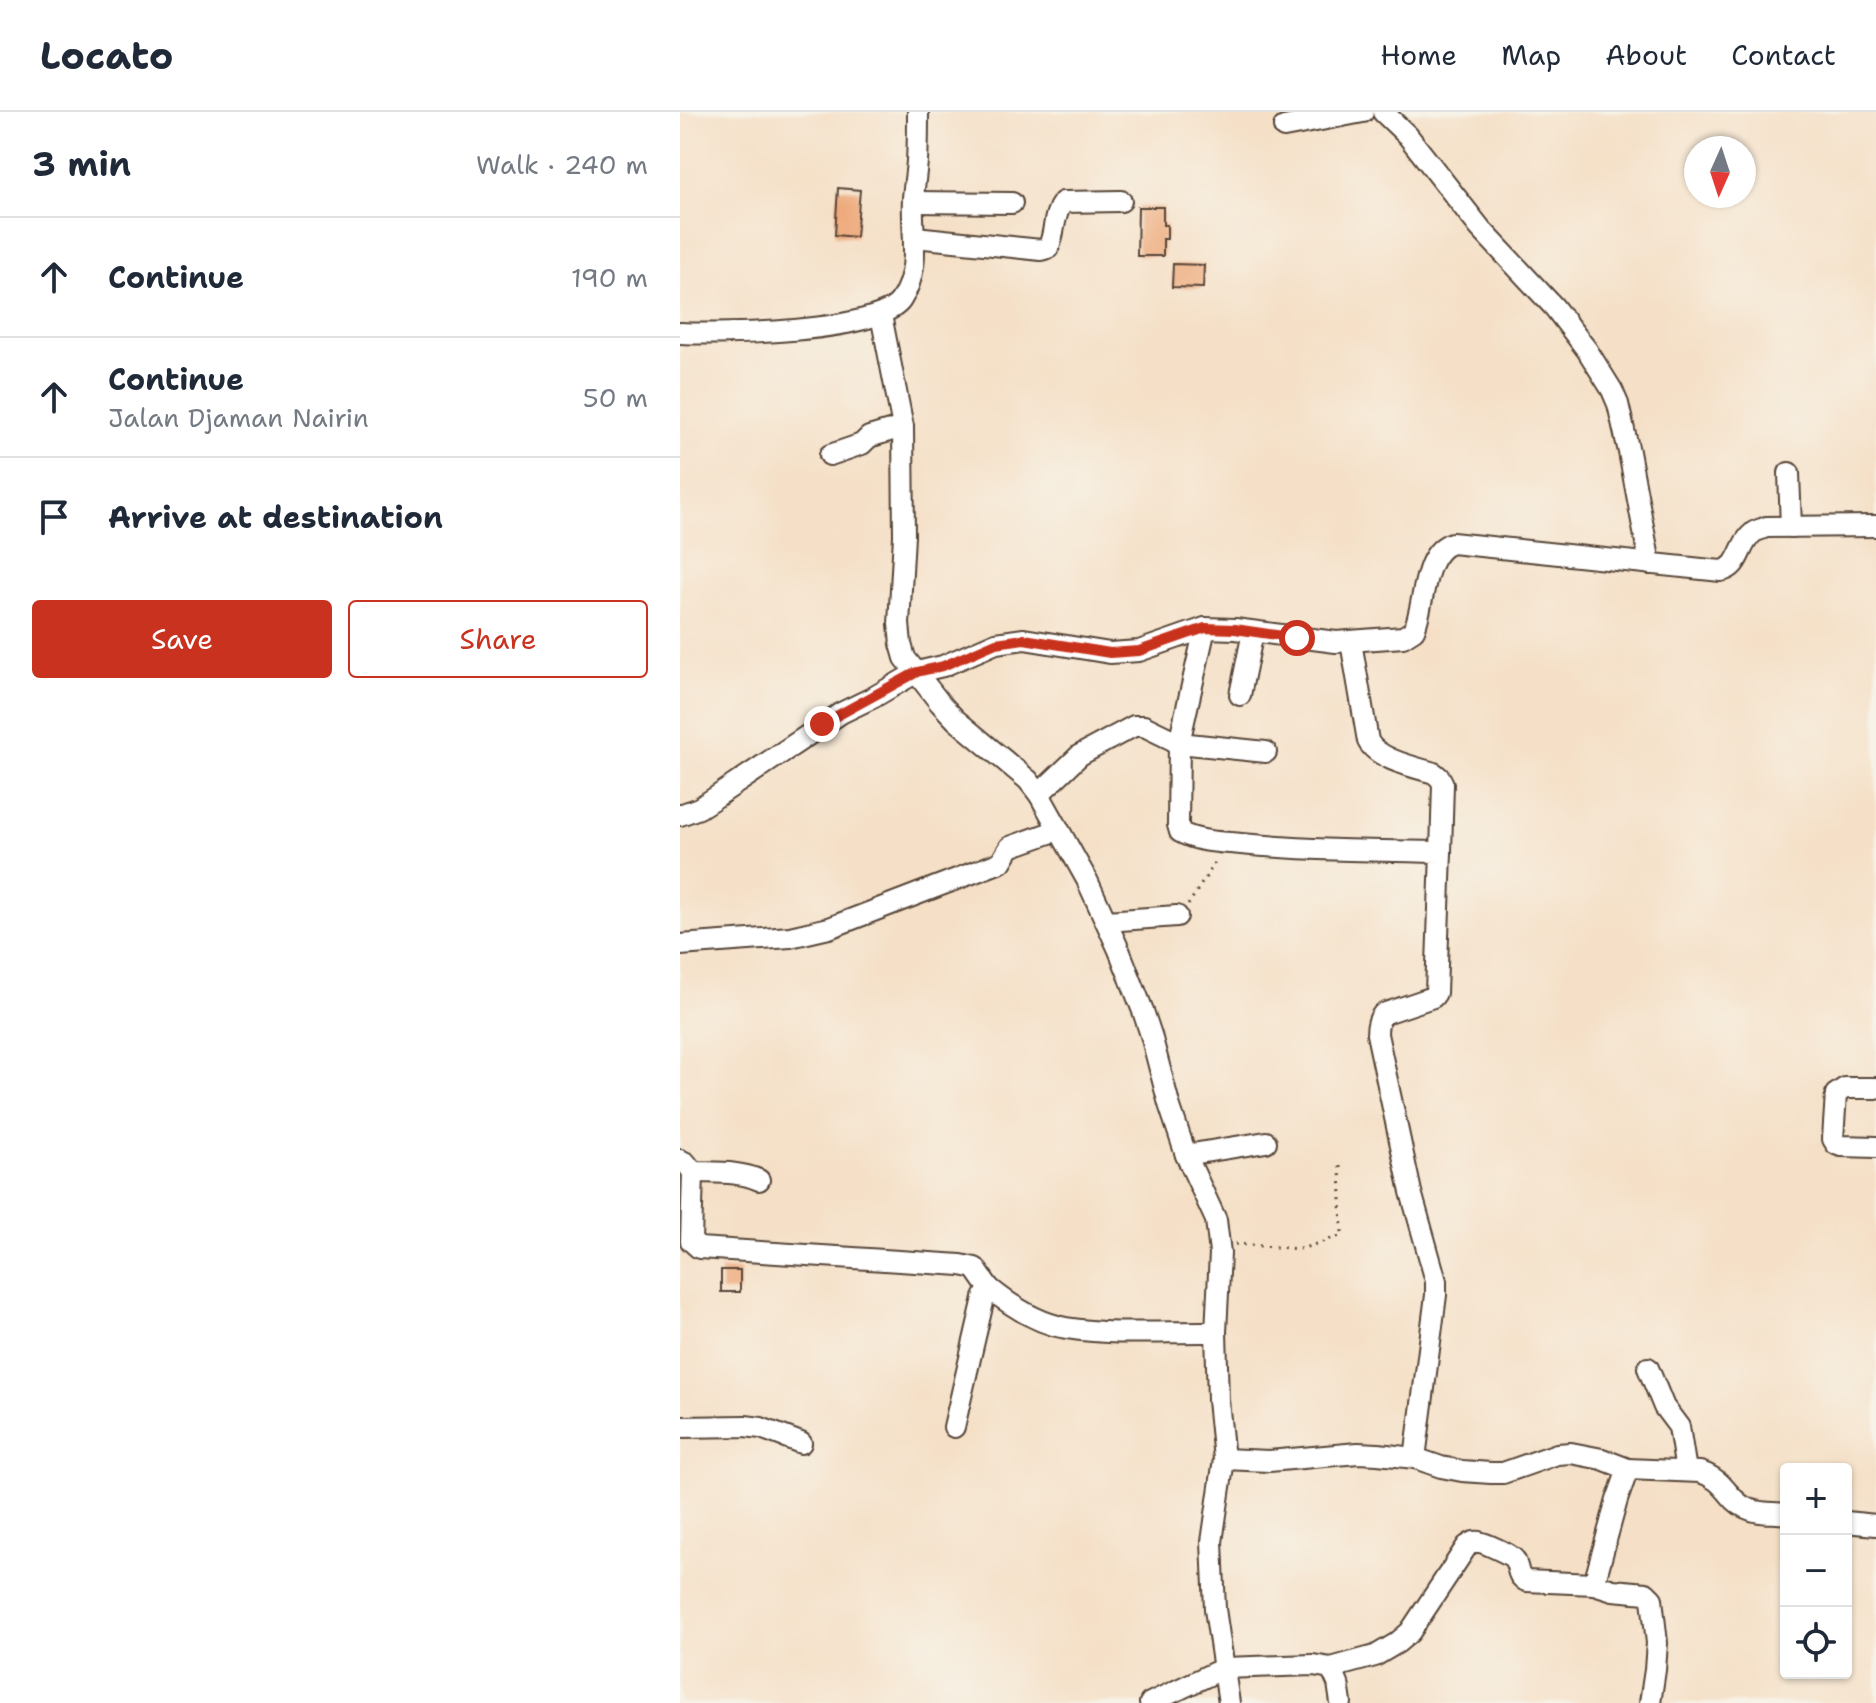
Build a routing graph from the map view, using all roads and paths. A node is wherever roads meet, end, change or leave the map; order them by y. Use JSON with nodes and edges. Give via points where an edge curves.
{"nodes":[{"id":1,"x":918,"y":112,"type":"edge"},
{"id":2,"x":1363,"y":112,"type":"edge"},
{"id":3,"x":1383,"y":112,"type":"edge"},
{"id":4,"x":1284,"y":127,"type":"dead end"},
{"id":5,"x":1121,"y":201,"type":"dead end"},
{"id":6,"x":913,"y":202,"type":"junction"},
{"id":7,"x":1012,"y":203,"type":"dead end"},
{"id":8,"x":915,"y":237,"type":"junction"},
{"id":9,"x":881,"y":315,"type":"junction"},
{"id":10,"x":680,"y":333,"type":"edge"},
{"id":11,"x":903,"y":427,"type":"junction"},
{"id":12,"x":830,"y":455,"type":"dead end"},
{"id":13,"x":1789,"y":473,"type":"dead end"},
{"id":14,"x":1876,"y":526,"type":"edge"},
{"id":15,"x":1791,"y":527,"type":"junction"},
{"id":16,"x":1650,"y":564,"type":"junction"},
{"id":17,"x":1205,"y":628,"type":"junction"},
{"id":18,"x":1253,"y":632,"type":"junction"},
{"id":19,"x":1351,"y":642,"type":"junction"},
{"id":20,"x":917,"y":672,"type":"junction"},
{"id":21,"x":1240,"y":695,"type":"dead end"},
{"id":22,"x":1179,"y":743,"type":"junction"},
{"id":23,"x":1266,"y":752,"type":"dead end"},
{"id":24,"x":1039,"y":794,"type":"junction"},
{"id":25,"x":680,"y":815,"type":"edge"},
{"id":26,"x":1058,"y":830,"type":"junction"},
{"id":27,"x":1228,"y":843,"type":"junction"},
{"id":28,"x":1441,"y":852,"type":"junction"},
{"id":29,"x":1177,"y":916,"type":"joint"},
{"id":30,"x":1106,"y":921,"type":"junction"},
{"id":31,"x":680,"y":945,"type":"edge"},
{"id":32,"x":1876,"y":1088,"type":"edge"},
{"id":33,"x":1266,"y":1142,"type":"dead end"},
{"id":34,"x":1876,"y":1147,"type":"edge"},
{"id":35,"x":1186,"y":1155,"type":"junction"},
{"id":36,"x":1340,"y":1165,"type":"dead end"},
{"id":37,"x":687,"y":1166,"type":"edge"},
{"id":38,"x":759,"y":1180,"type":"dead end"},
{"id":39,"x":1219,"y":1242,"type":"junction"},
{"id":40,"x":989,"y":1288,"type":"junction"},
{"id":41,"x":1216,"y":1332,"type":"junction"},
{"id":42,"x":1648,"y":1368,"type":"dead end"},
{"id":43,"x":680,"y":1427,"type":"edge"},
{"id":44,"x":954,"y":1427,"type":"dead end"},
{"id":45,"x":801,"y":1443,"type":"dead end"},
{"id":46,"x":1415,"y":1458,"type":"junction"},
{"id":47,"x":1224,"y":1459,"type":"junction"},
{"id":48,"x":1628,"y":1469,"type":"junction"},
{"id":49,"x":1686,"y":1471,"type":"junction"},
{"id":50,"x":1780,"y":1513,"type":"edge"},
{"id":51,"x":1852,"y":1523,"type":"edge"},
{"id":52,"x":1876,"y":1525,"type":"edge"},
{"id":53,"x":1594,"y":1584,"type":"junction"},
{"id":54,"x":1224,"y":1668,"type":"junction"},
{"id":55,"x":1331,"y":1668,"type":"junction"},
{"id":56,"x":1150,"y":1703,"type":"edge"},
{"id":57,"x":1229,"y":1703,"type":"edge"},
{"id":58,"x":1341,"y":1703,"type":"edge"},
{"id":59,"x":1650,"y":1703,"type":"edge"}],
"edges":[{"from":1,"to":6,"type":"street"},
{"from":2,"to":4,"type":"street"},
{"from":3,"to":16,"type":"street","via":[[1554,307],[1612,390]]},
{"from":5,"to":8,"type":"street","via":[[1063,202],[1054,218],[1051,242],[1041,250]]},
{"from":6,"to":7,"type":"street"},
{"from":6,"to":8,"type":"street"},
{"from":8,"to":9,"type":"street","via":[[902,298]]},
{"from":9,"to":10,"type":"street","via":[[758,334]]},
{"from":9,"to":11,"type":"street"},
{"from":11,"to":12,"type":"street"},
{"from":11,"to":20,"type":"street","via":[[899,624],[905,658]]},
{"from":13,"to":15,"type":"street"},
{"from":14,"to":15,"type":"street"},
{"from":15,"to":16,"type":"street","via":[[1754,532],[1729,570]]},
{"from":16,"to":19,"type":"street","via":[[1452,543],[1434,558],[1409,634]]},
{"from":17,"to":18,"type":"street"},
{"from":17,"to":20,"type":"street","via":[[1124,653],[1010,640]]},
{"from":17,"to":22,"type":"street"},
{"from":18,"to":19,"type":"street"},
{"from":18,"to":21,"type":"street"},
{"from":19,"to":28,"type":"street","via":[[1371,747],[1434,773],[1443,784]]},
{"from":20,"to":24,"type":"street","via":[[956,720]]},
{"from":20,"to":25,"type":"street","via":[[822,724],[699,808]]},
{"from":22,"to":23,"type":"street"},
{"from":22,"to":24,"type":"street","via":[[1134,726],[1080,755]]},
{"from":22,"to":27,"type":"street","via":[[1180,832]]},
{"from":24,"to":26,"type":"street"},
{"from":26,"to":30,"type":"street"},
{"from":26,"to":31,"type":"street","via":[[1010,847],[1001,862],[829,928],[790,937]]},
{"from":27,"to":28,"type":"street"},
{"from":27,"to":29,"type":"path"},
{"from":28,"to":46,"type":"street","via":[[1436,993],[1383,1014],[1377,1026],[1411,1192],[1436,1281]]},
{"from":29,"to":30,"type":"street"},
{"from":30,"to":35,"type":"street","via":[[1151,1035]]},
{"from":32,"to":34,"type":"street","via":[[1845,1088],[1836,1094],[1833,1139],[1841,1146]]},
{"from":33,"to":35,"type":"street"},
{"from":35,"to":39,"type":"street","via":[[1216,1220]]},
{"from":36,"to":39,"type":"path","via":[[1340,1236],[1301,1249]]},
{"from":37,"to":38,"type":"street"},
{"from":37,"to":40,"type":"street","via":[[691,1241],[699,1248],[961,1265],[975,1268]]},
{"from":39,"to":41,"type":"street"},
{"from":40,"to":41,"type":"street","via":[[1035,1318],[1064,1327]]},
{"from":40,"to":44,"type":"street"},
{"from":41,"to":47,"type":"street"},
{"from":42,"to":49,"type":"street","via":[[1679,1427]]},
{"from":43,"to":45,"type":"street","via":[[753,1427]]},
{"from":46,"to":47,"type":"street","via":[[1358,1453],[1269,1461]]},
{"from":46,"to":48,"type":"street","via":[[1452,1469],[1503,1473],[1571,1453]]},
{"from":47,"to":54,"type":"street","via":[[1212,1542]]},
{"from":48,"to":49,"type":"street"},
{"from":48,"to":53,"type":"street"},
{"from":49,"to":50,"type":"street","via":[[1711,1475],[1742,1506]]},
{"from":51,"to":52,"type":"street"},
{"from":53,"to":55,"type":"street","via":[[1526,1581],[1511,1556],[1473,1542],[1410,1632],[1375,1656]]},
{"from":53,"to":59,"type":"street","via":[[1646,1593],[1652,1599],[1657,1643]]},
{"from":54,"to":55,"type":"street"},
{"from":54,"to":56,"type":"street"},
{"from":54,"to":57,"type":"street"},
{"from":55,"to":58,"type":"street"}]}
